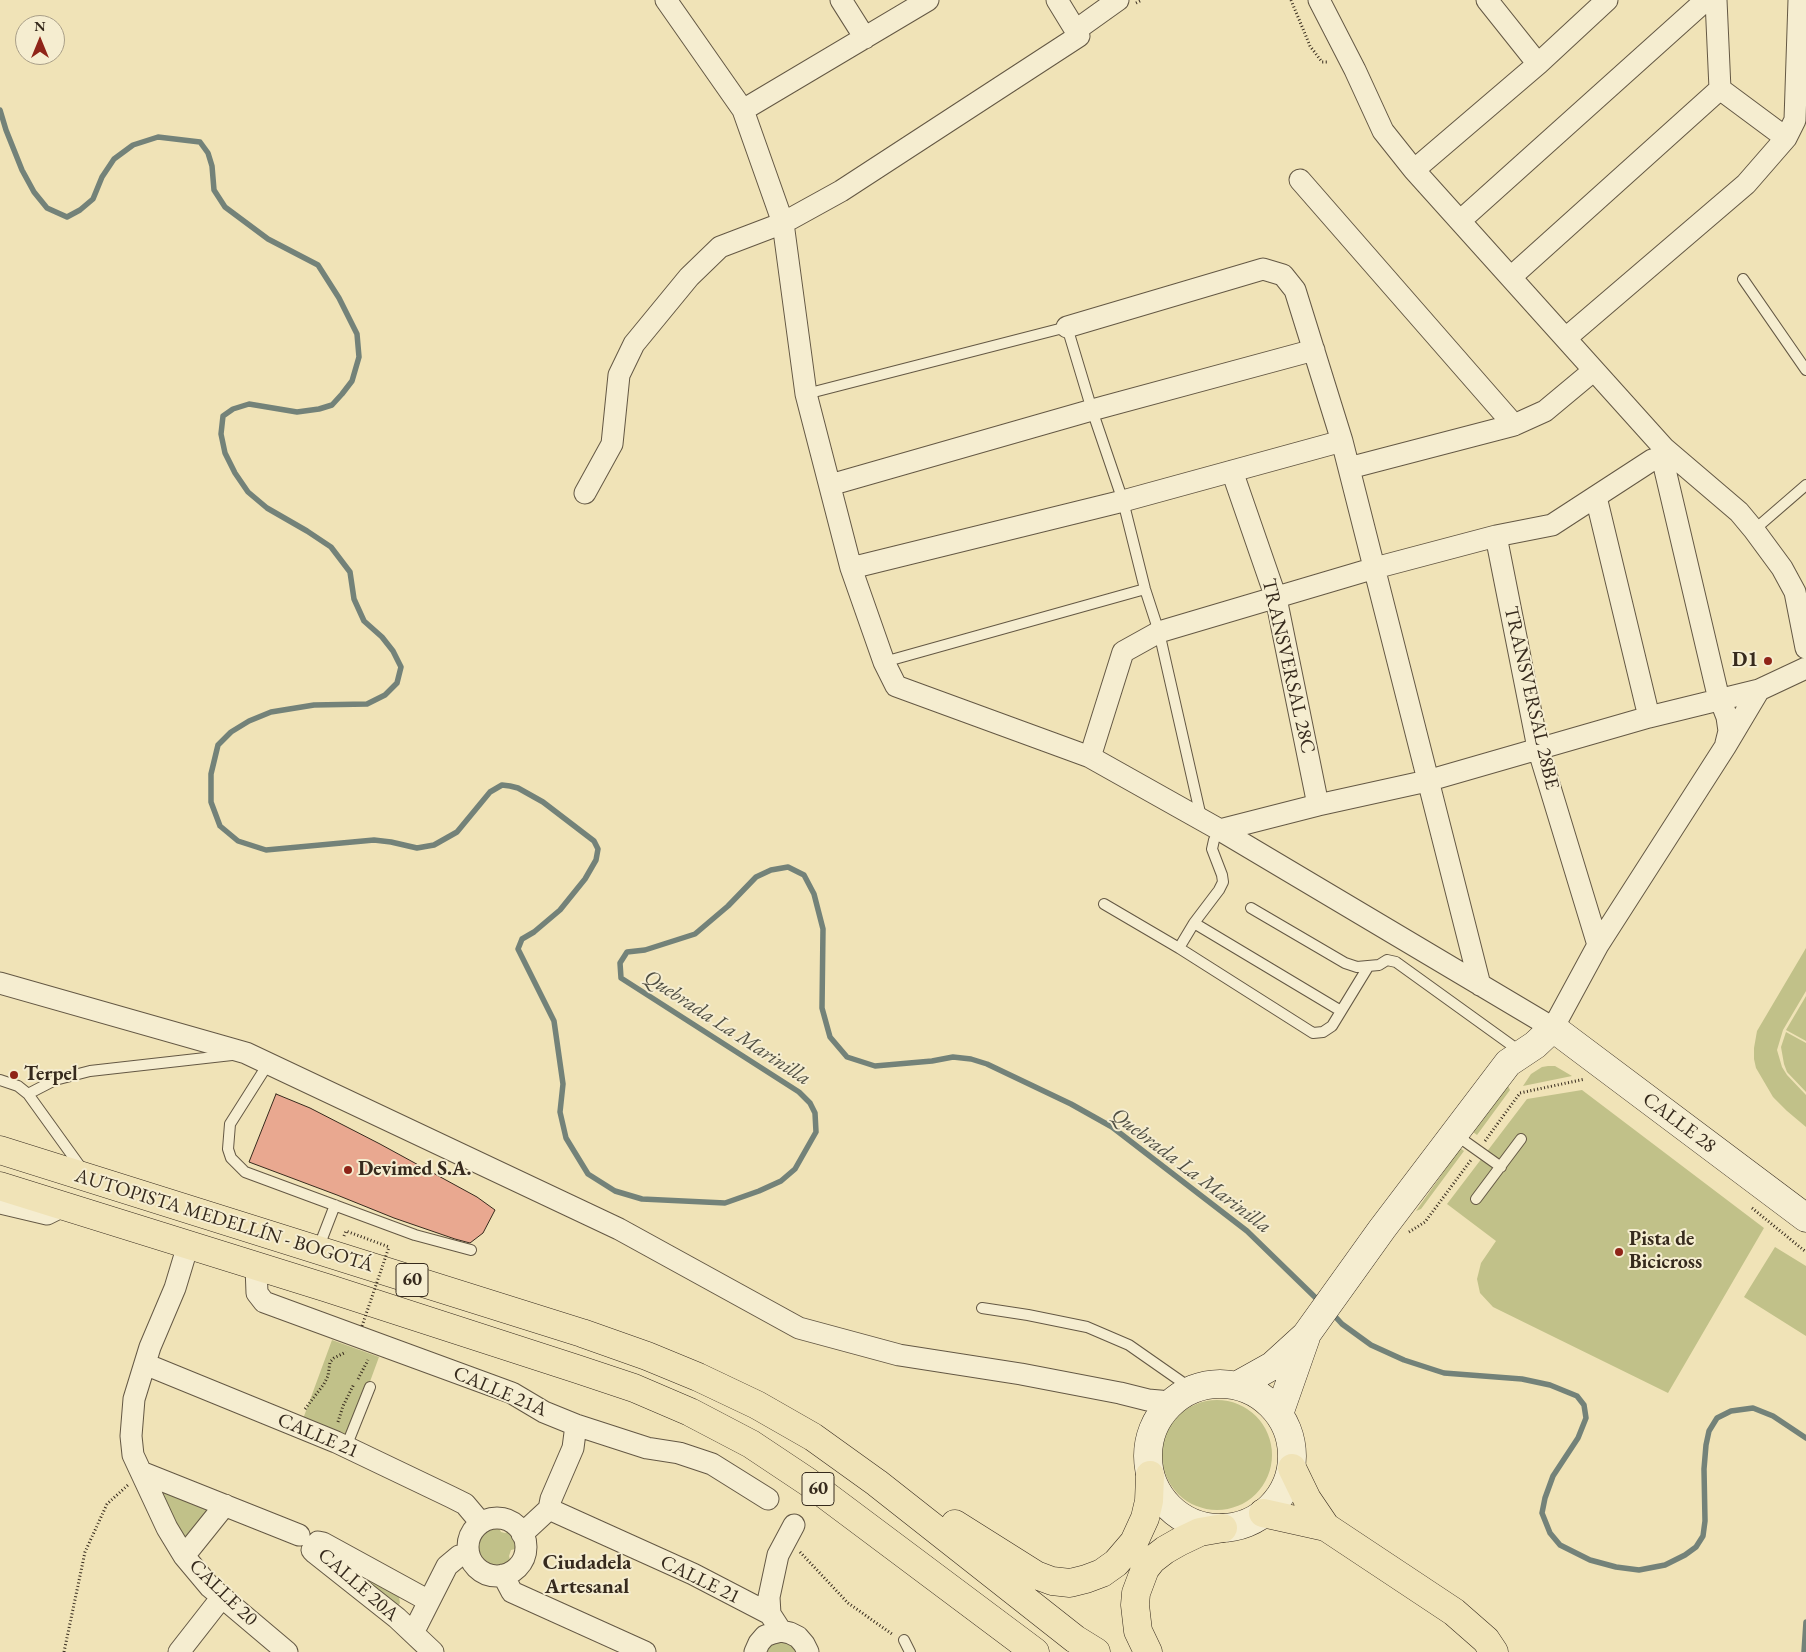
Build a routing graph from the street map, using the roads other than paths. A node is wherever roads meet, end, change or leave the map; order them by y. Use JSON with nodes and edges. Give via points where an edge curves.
{"nodes":[{"id":1,"x":666,"y":0,"type":"edge"},
{"id":2,"x":841,"y":0,"type":"edge"},
{"id":3,"x":928,"y":0,"type":"edge"},
{"id":4,"x":1057,"y":0,"type":"edge"},
{"id":5,"x":1118,"y":0,"type":"edge"},
{"id":6,"x":1319,"y":0,"type":"edge"},
{"id":7,"x":1487,"y":0,"type":"edge"},
{"id":8,"x":1607,"y":0,"type":"edge"},
{"id":9,"x":1706,"y":0,"type":"edge"},
{"id":10,"x":1716,"y":0,"type":"edge"},
{"id":11,"x":1799,"y":0,"type":"edge"},
{"id":12,"x":1076,"y":30,"type":"junction"},
{"id":13,"x":865,"y":38,"type":"junction"},
{"id":14,"x":1538,"y":64,"type":"junction"},
{"id":15,"x":1720,"y":88,"type":"junction"},
{"id":16,"x":743,"y":110,"type":"junction"},
{"id":17,"x":1786,"y":138,"type":"junction"},
{"id":18,"x":1414,"y":170,"type":"junction"},
{"id":19,"x":1300,"y":180,"type":"dead end"},
{"id":20,"x":1461,"y":220,"type":"junction"},
{"id":21,"x":783,"y":223,"type":"junction"},
{"id":22,"x":1512,"y":277,"type":"junction"},
{"id":23,"x":1743,"y":279,"type":"dead end"},
{"id":24,"x":1067,"y":327,"type":"junction"},
{"id":25,"x":1566,"y":338,"type":"junction"},
{"id":26,"x":1314,"y":350,"type":"junction"},
{"id":27,"x":1806,"y":370,"type":"edge"},
{"id":28,"x":1593,"y":371,"type":"junction"},
{"id":29,"x":806,"y":394,"type":"junction"},
{"id":30,"x":1092,"y":410,"type":"junction"},
{"id":31,"x":1514,"y":425,"type":"junction"},
{"id":32,"x":1342,"y":441,"type":"junction"},
{"id":33,"x":1663,"y":452,"type":"junction"},
{"id":34,"x":1349,"y":468,"type":"junction"},
{"id":35,"x":1232,"y":471,"type":"junction"},
{"id":36,"x":830,"y":485,"type":"junction"},
{"id":37,"x":1806,"y":485,"type":"edge"},
{"id":38,"x":585,"y":493,"type":"dead end"},
{"id":39,"x":1596,"y":496,"type":"junction"},
{"id":40,"x":1123,"y":501,"type":"junction"},
{"id":41,"x":1754,"y":530,"type":"junction"},
{"id":42,"x":1496,"y":536,"type":"junction"},
{"id":43,"x":851,"y":568,"type":"junction"},
{"id":44,"x":1375,"y":568,"type":"junction"},
{"id":45,"x":1145,"y":588,"type":"junction"},
{"id":46,"x":1276,"y":598,"type":"junction"},
{"id":47,"x":1160,"y":632,"type":"junction"},
{"id":48,"x":1806,"y":648,"type":"edge"},
{"id":49,"x":884,"y":662,"type":"junction"},
{"id":50,"x":1806,"y":668,"type":"edge"},
{"id":51,"x":1759,"y":690,"type":"junction"},
{"id":52,"x":1720,"y":700,"type":"junction"},
{"id":53,"x":1650,"y":717,"type":"junction"},
{"id":54,"x":1726,"y":747,"type":"junction"},
{"id":55,"x":1538,"y":748,"type":"junction"},
{"id":56,"x":1090,"y":756,"type":"junction"},
{"id":57,"x":1427,"y":781,"type":"junction"},
{"id":58,"x":1318,"y":805,"type":"junction"},
{"id":59,"x":1211,"y":825,"type":"junction"},
{"id":60,"x":1104,"y":904,"type":"dead end"},
{"id":61,"x":1251,"y":908,"type":"dead end"},
{"id":62,"x":1194,"y":923,"type":"junction"},
{"id":63,"x":1598,"y":945,"type":"junction"},
{"id":64,"x":1179,"y":948,"type":"junction"},
{"id":65,"x":1368,"y":967,"type":"junction"},
{"id":66,"x":0,"y":983,"type":"edge"},
{"id":67,"x":1480,"y":985,"type":"junction"},
{"id":68,"x":1341,"y":1010,"type":"junction"},
{"id":69,"x":1553,"y":1028,"type":"junction"},
{"id":70,"x":246,"y":1053,"type":"junction"},
{"id":71,"x":1523,"y":1054,"type":"junction"},
{"id":72,"x":268,"y":1064,"type":"junction"},
{"id":73,"x":0,"y":1080,"type":"edge"},
{"id":74,"x":28,"y":1094,"type":"junction"},
{"id":75,"x":1455,"y":1134,"type":"junction"},
{"id":76,"x":1521,"y":1139,"type":"dead end"},
{"id":77,"x":0,"y":1150,"type":"edge"},
{"id":78,"x":1501,"y":1167,"type":"junction"},
{"id":79,"x":89,"y":1178,"type":"junction"},
{"id":80,"x":0,"y":1186,"type":"edge"},
{"id":81,"x":1476,"y":1199,"type":"dead end"},
{"id":82,"x":0,"y":1203,"type":"edge"},
{"id":83,"x":335,"y":1205,"type":"junction"},
{"id":84,"x":63,"y":1206,"type":"junction"},
{"id":85,"x":1806,"y":1218,"type":"edge"},
{"id":86,"x":188,"y":1245,"type":"junction"},
{"id":87,"x":318,"y":1250,"type":"junction"},
{"id":88,"x":471,"y":1250,"type":"dead end"},
{"id":89,"x":256,"y":1266,"type":"junction"},
{"id":90,"x":982,"y":1308,"type":"dead end"},
{"id":91,"x":1311,"y":1328,"type":"junction"},
{"id":92,"x":145,"y":1364,"type":"junction"},
{"id":93,"x":1238,"y":1386,"type":"junction"},
{"id":94,"x":370,"y":1387,"type":"dead end"},
{"id":95,"x":1182,"y":1395,"type":"junction"},
{"id":96,"x":1279,"y":1414,"type":"junction"},
{"id":97,"x":576,"y":1425,"type":"junction"},
{"id":98,"x":346,"y":1447,"type":"junction"},
{"id":99,"x":1292,"y":1468,"type":"junction"},
{"id":100,"x":141,"y":1472,"type":"junction"},
{"id":101,"x":1150,"y":1475,"type":"junction"},
{"id":102,"x":877,"y":1483,"type":"junction"},
{"id":103,"x":768,"y":1499,"type":"dead end"},
{"id":104,"x":224,"y":1506,"type":"junction"},
{"id":105,"x":549,"y":1509,"type":"junction"},
{"id":106,"x":1264,"y":1513,"type":"junction"},
{"id":107,"x":481,"y":1523,"type":"junction"},
{"id":108,"x":794,"y":1525,"type":"road end"},
{"id":109,"x":1326,"y":1527,"type":"junction"},
{"id":110,"x":1223,"y":1528,"type":"junction"},
{"id":111,"x":522,"y":1534,"type":"junction"},
{"id":112,"x":299,"y":1535,"type":"dead end"},
{"id":113,"x":468,"y":1554,"type":"junction"},
{"id":114,"x":184,"y":1556,"type":"junction"},
{"id":115,"x":503,"y":1576,"type":"junction"},
{"id":116,"x":222,"y":1597,"type":"junction"},
{"id":117,"x":429,"y":1601,"type":"junction"},
{"id":118,"x":775,"y":1622,"type":"junction"},
{"id":119,"x":413,"y":1633,"type":"junction"},
{"id":120,"x":904,"y":1640,"type":"road end"},
{"id":121,"x":179,"y":1652,"type":"edge"},
{"id":122,"x":287,"y":1652,"type":"edge"},
{"id":123,"x":433,"y":1652,"type":"edge"},
{"id":124,"x":643,"y":1652,"type":"edge"},
{"id":125,"x":755,"y":1652,"type":"edge"},
{"id":126,"x":808,"y":1652,"type":"edge"},
{"id":127,"x":910,"y":1652,"type":"edge"},
{"id":128,"x":1035,"y":1652,"type":"edge"},
{"id":129,"x":1096,"y":1652,"type":"edge"},
{"id":130,"x":1148,"y":1652,"type":"edge"},
{"id":131,"x":1494,"y":1652,"type":"edge"}],
"edges":[{"from":1,"to":16,"type":"street"},
{"from":2,"to":13,"type":"street"},
{"from":3,"to":13,"type":"street"},
{"from":4,"to":12,"type":"street"},
{"from":5,"to":12,"type":"street"},
{"from":6,"to":18,"type":"street","via":[[1383,131]]},
{"from":7,"to":14,"type":"street"},
{"from":8,"to":14,"type":"street"},
{"from":9,"to":20,"type":"street"},
{"from":10,"to":15,"type":"street"},
{"from":11,"to":17,"type":"street","via":[[1795,120]]},
{"from":12,"to":21,"type":"street","via":[[1079,36],[1071,42],[842,191]]},
{"from":13,"to":16,"type":"street"},
{"from":14,"to":18,"type":"street"},
{"from":15,"to":17,"type":"street"},
{"from":15,"to":22,"type":"street"},
{"from":16,"to":21,"type":"street"},
{"from":17,"to":25,"type":"street","via":[[1746,184]]},
{"from":18,"to":20,"type":"street"},
{"from":19,"to":31,"type":"street"},
{"from":20,"to":22,"type":"street"},
{"from":21,"to":29,"type":"street"},
{"from":21,"to":38,"type":"street","via":[[720,247],[689,277],[634,344],[619,375],[612,444]]},
{"from":22,"to":25,"type":"street"},
{"from":23,"to":27,"type":"lane"},
{"from":24,"to":26,"type":"street","via":[[1263,269],[1283,275],[1295,290]]},
{"from":24,"to":29,"type":"lane"},
{"from":24,"to":30,"type":"lane"},
{"from":25,"to":28,"type":"street"},
{"from":26,"to":30,"type":"street"},
{"from":26,"to":32,"type":"street"},
{"from":28,"to":31,"type":"street","via":[[1545,411]]},
{"from":28,"to":33,"type":"street"},
{"from":29,"to":36,"type":"street"},
{"from":30,"to":36,"type":"street"},
{"from":30,"to":40,"type":"lane"},
{"from":31,"to":34,"type":"street"},
{"from":32,"to":34,"type":"street"},
{"from":32,"to":35,"type":"street"},
{"from":33,"to":39,"type":"street"},
{"from":33,"to":41,"type":"street","via":[[1740,512]]},
{"from":33,"to":52,"type":"street"},
{"from":34,"to":44,"type":"street"},
{"from":35,"to":40,"type":"street"},
{"from":35,"to":46,"type":"street","name":"TRANSVERSAL 28C"},
{"from":36,"to":43,"type":"street"},
{"from":37,"to":41,"type":"lane"},
{"from":39,"to":42,"type":"street","via":[[1552,525]]},
{"from":39,"to":53,"type":"street"},
{"from":40,"to":43,"type":"street"},
{"from":40,"to":45,"type":"lane"},
{"from":41,"to":48,"type":"street","via":[[1796,592]]},
{"from":42,"to":44,"type":"street"},
{"from":42,"to":55,"type":"street","name":"TRANSVERSAL 28BE"},
{"from":43,"to":49,"type":"street"},
{"from":44,"to":46,"type":"street"},
{"from":44,"to":57,"type":"street"},
{"from":45,"to":47,"type":"lane"},
{"from":45,"to":49,"type":"lane"},
{"from":46,"to":47,"type":"street"},
{"from":46,"to":58,"type":"street","name":"TRANSVERSAL 28C"},
{"from":47,"to":56,"type":"street","via":[[1123,652]]},
{"from":47,"to":59,"type":"lane"},
{"from":49,"to":56,"type":"street","via":[[896,686]]},
{"from":50,"to":51,"type":"street"},
{"from":51,"to":52,"type":"street"},
{"from":51,"to":54,"type":"street"},
{"from":52,"to":53,"type":"street"},
{"from":52,"to":54,"type":"street","via":[[1729,731]]},
{"from":53,"to":55,"type":"street"},
{"from":54,"to":63,"type":"street"},
{"from":55,"to":57,"type":"street"},
{"from":55,"to":63,"type":"street","name":"TRANSVERSAL 28BE"},
{"from":56,"to":59,"type":"street"},
{"from":57,"to":58,"type":"street"},
{"from":57,"to":67,"type":"street"},
{"from":58,"to":59,"type":"street"},
{"from":59,"to":62,"type":"lane","via":[[1212,849],[1223,882]]},
{"from":59,"to":67,"type":"street"},
{"from":60,"to":64,"type":"lane"},
{"from":61,"to":65,"type":"lane","via":[[1346,963]]},
{"from":62,"to":64,"type":"lane"},
{"from":62,"to":68,"type":"lane"},
{"from":63,"to":69,"type":"street"},
{"from":64,"to":68,"type":"lane","via":[[1313,1032],[1323,1032],[1332,1026]]},
{"from":65,"to":68,"type":"lane"},
{"from":65,"to":71,"type":"lane","via":[[1388,960],[1396,962]]},
{"from":66,"to":70,"type":"street"},
{"from":67,"to":69,"type":"street"},
{"from":69,"to":71,"type":"main road"},
{"from":69,"to":85,"type":"main road","name":"CALLE 28"},
{"from":70,"to":72,"type":"street"},
{"from":70,"to":74,"type":"lane","via":[[90,1071],[55,1080]]},
{"from":71,"to":75,"type":"main road","via":[[1508,1063]]},
{"from":72,"to":83,"type":"lane","via":[[230,1124],[228,1149],[231,1158],[245,1172]]},
{"from":72,"to":95,"type":"street","via":[[619,1229],[800,1328],[899,1355],[1021,1374],[1148,1400]]},
{"from":73,"to":74,"type":"lane","via":[[18,1086]]},
{"from":74,"to":79,"type":"lane"},
{"from":75,"to":78,"type":"lane"},
{"from":75,"to":91,"type":"main road"},
{"from":76,"to":78,"type":"lane"},
{"from":77,"to":79,"type":"highway","name":"AUTOPISTA MEDELLÍN - BOGOTÁ","number":"60"},
{"from":78,"to":81,"type":"lane"},
{"from":79,"to":87,"type":"highway","name":"AUTOPISTA MEDELLÍN - BOGOTÁ","number":"60"},
{"from":80,"to":84,"type":"highway","name":"AUTOPISTA MEDELLÍN - BOGOTÁ","number":"60"},
{"from":82,"to":84,"type":"street","via":[[47,1214]]},
{"from":83,"to":87,"type":"lane"},
{"from":83,"to":88,"type":"lane","via":[[415,1235]]},
{"from":84,"to":86,"type":"highway","name":"AUTOPISTA MEDELLÍN - BOGOTÁ","number":"60"},
{"from":86,"to":89,"type":"highway","name":"AUTOPISTA MEDELLÍN - BOGOTÁ","number":"60"},
{"from":86,"to":92,"type":"street","name":"CALLE 20"},
{"from":87,"to":102,"type":"highway","name":"AUTOPISTA MEDELLÍN - BOGOTÁ","number":"60","via":[[582,1333],[698,1376],[814,1437]]},
{"from":89,"to":97,"type":"street","name":"CALLE 21A","via":[[257,1292],[264,1302],[363,1332],[512,1394]]},
{"from":89,"to":128,"type":"highway","name":"AUTOPISTA MEDELLÍN - BOGOTÁ","number":"60","via":[[634,1388],[690,1412],[751,1444],[808,1482]]},
{"from":90,"to":95,"type":"lane","via":[[1087,1327],[1129,1345]]},
{"from":91,"to":93,"type":"main road","via":[[1272,1366]]},
{"from":91,"to":96,"type":"main road"},
{"from":92,"to":98,"type":"street","name":"CALLE 21"},
{"from":92,"to":100,"type":"street","name":"CALLE 20","via":[[134,1399],[131,1436],[133,1455]]},
{"from":93,"to":95,"type":"main road","via":[[1215,1383]]},
{"from":93,"to":96,"type":"main road","via":[[1268,1401]]},
{"from":94,"to":98,"type":"lane"},
{"from":95,"to":101,"type":"main road","via":[[1158,1417],[1150,1435],[1147,1455]]},
{"from":96,"to":99,"type":"main road","via":[[1288,1431]]},
{"from":97,"to":103,"type":"street","name":"CALLE 21A","via":[[647,1448],[679,1453],[712,1464]]},
{"from":97,"to":105,"type":"street","via":[[573,1448]]},
{"from":98,"to":107,"type":"street","name":"CALLE 21","via":[[465,1504]]},
{"from":99,"to":106,"type":"main road","via":[[1277,1501]]},
{"from":99,"to":109,"type":"highway"},
{"from":100,"to":104,"type":"street","name":"CALLE 20A"},
{"from":100,"to":114,"type":"street","name":"CALLE 20"},
{"from":101,"to":102,"type":"highway","via":[[1145,1518],[1126,1553],[1102,1573],[1070,1583],[1036,1575],[951,1522]]},
{"from":101,"to":110,"type":"main road","via":[[1157,1492],[1184,1518],[1202,1526]]},
{"from":102,"to":129,"type":"highway","name":"AUTOPISTA MEDELLÍN - BOGOTÁ","number":"60","via":[[1075,1639]]},
{"from":104,"to":112,"type":"street","name":"CALLE 20A"},
{"from":104,"to":114,"type":"street"},
{"from":105,"to":111,"type":"street"},
{"from":105,"to":118,"type":"street","name":"CALLE 21","via":[[693,1574]]},
{"from":106,"to":109,"type":"highway"},
{"from":106,"to":110,"type":"main road","via":[[1244,1524]]},
{"from":107,"to":111,"type":"street","via":[[496,1518],[512,1522]]},
{"from":107,"to":113,"type":"street","via":[[470,1537]]},
{"from":108,"to":118,"type":"street","via":[[778,1555],[769,1597]]},
{"from":109,"to":131,"type":"highway","via":[[1454,1612],[1486,1640]]},
{"from":110,"to":130,"type":"highway","via":[[1200,1532],[1178,1542],[1152,1560],[1146,1569],[1136,1593],[1135,1605],[1138,1631]]},
{"from":111,"to":115,"type":"street","via":[[524,1556],[516,1569]]},
{"from":113,"to":115,"type":"street","via":[[485,1574]]},
{"from":113,"to":117,"type":"street","via":[[459,1556],[447,1566]]},
{"from":114,"to":116,"type":"street","name":"CALLE 20"},
{"from":115,"to":124,"type":"street","via":[[512,1592]]},
{"from":116,"to":121,"type":"street"},
{"from":116,"to":122,"type":"street","name":"CALLE 20"},
{"from":117,"to":119,"type":"street"},
{"from":117,"to":119,"type":"street","name":"CALLE 20A","via":[[323,1543],[318,1542],[312,1550]]},
{"from":118,"to":125,"type":"street","via":[[773,1633],[765,1636]]},
{"from":118,"to":126,"type":"street","name":"CALLE 21","via":[[798,1637]]},
{"from":119,"to":123,"type":"street","name":"CALLE 20A"},
{"from":120,"to":127,"type":"lane"}]}
